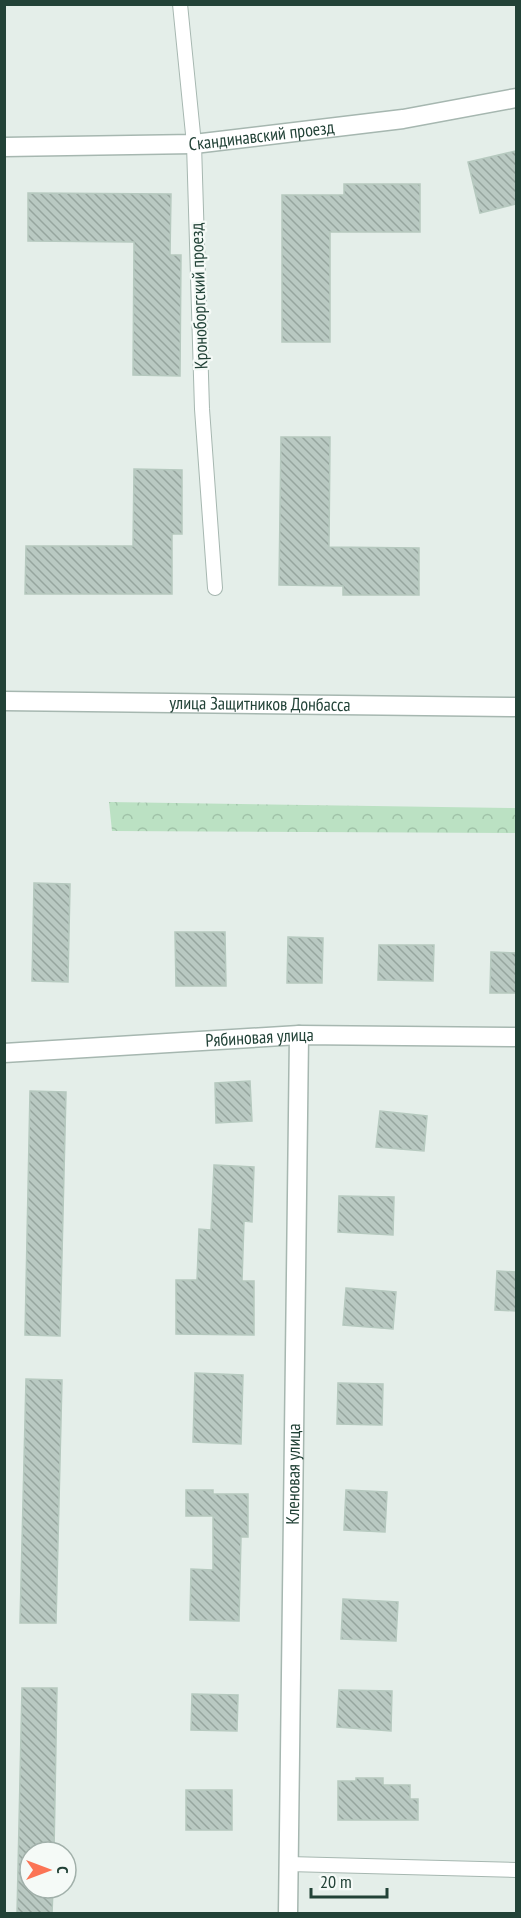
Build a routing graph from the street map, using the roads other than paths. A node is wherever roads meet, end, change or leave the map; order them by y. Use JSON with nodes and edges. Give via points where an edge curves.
{"nodes":[{"id":1,"x":180,"y":4,"type":"edge"},
{"id":2,"x":516,"y":98,"type":"edge"},
{"id":3,"x":194,"y":144,"type":"junction"},
{"id":4,"x":4,"y":147,"type":"edge"},
{"id":5,"x":215,"y":588,"type":"dead end"},
{"id":6,"x":4,"y":701,"type":"edge"},
{"id":7,"x":516,"y":706,"type":"edge"},
{"id":8,"x":299,"y":1035,"type":"junction"},
{"id":9,"x":516,"y":1037,"type":"edge"},
{"id":10,"x":4,"y":1053,"type":"edge"},
{"id":11,"x":288,"y":1864,"type":"junction"},
{"id":12,"x":516,"y":1870,"type":"edge"},
{"id":13,"x":288,"y":1914,"type":"edge"}],
"edges":[{"from":1,"to":3,"type":"lane","name":"Кроноборгский проезд"},
{"from":2,"to":3,"type":"street","name":"Скандинавский проезд","via":[[403,119]]},
{"from":3,"to":4,"type":"street","name":"Скандинавский проезд"},
{"from":3,"to":5,"type":"lane","name":"Кроноборгский проезд","via":[[202,409]]},
{"from":6,"to":7,"type":"street","name":"улица Защитников Донбасса"},
{"from":8,"to":9,"type":"street","name":"Рябиновая улица"},
{"from":8,"to":10,"type":"street","name":"Рябиновая улица"},
{"from":8,"to":11,"type":"street","name":"Кленовая улица"},
{"from":11,"to":12,"type":"lane"},
{"from":11,"to":13,"type":"street","name":"Кленовая улица"}]}
